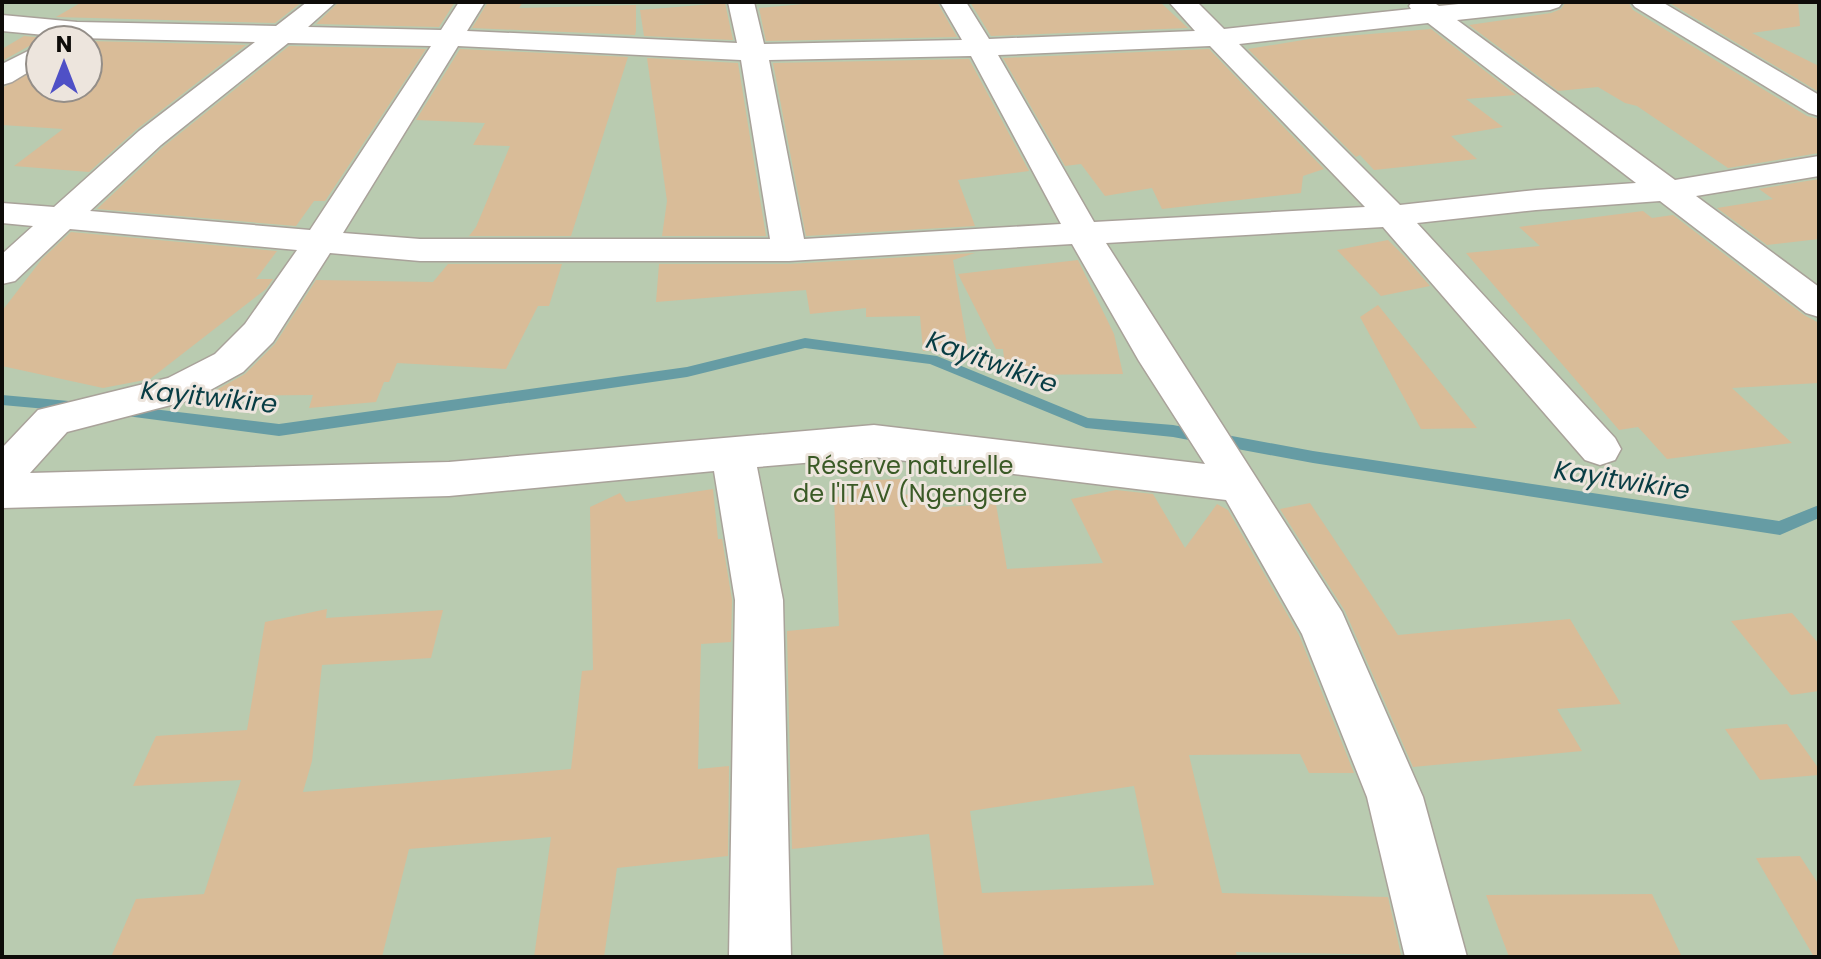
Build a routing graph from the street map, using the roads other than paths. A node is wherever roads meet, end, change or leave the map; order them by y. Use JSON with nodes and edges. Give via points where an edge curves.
{"nodes":[{"id":1,"x":116,"y":2,"type":"edge"},
{"id":2,"x":323,"y":2,"type":"edge"},
{"id":3,"x":472,"y":2,"type":"edge"},
{"id":4,"x":741,"y":2,"type":"edge"},
{"id":5,"x":953,"y":2,"type":"edge"},
{"id":6,"x":1182,"y":2,"type":"edge"},
{"id":7,"x":1550,"y":2,"type":"edge"},
{"id":8,"x":1644,"y":2,"type":"edge"},
{"id":9,"x":1424,"y":8,"type":"edge"},
{"id":10,"x":2,"y":23,"type":"edge"},
{"id":11,"x":85,"y":24,"type":"edge"},
{"id":12,"x":24,"y":27,"type":"edge"},
{"id":13,"x":104,"y":35,"type":"edge"},
{"id":14,"x":281,"y":36,"type":"junction"},
{"id":15,"x":452,"y":38,"type":"junction"},
{"id":16,"x":1218,"y":38,"type":"junction"},
{"id":17,"x":981,"y":48,"type":"junction"},
{"id":18,"x":753,"y":52,"type":"junction"},
{"id":19,"x":24,"y":63,"type":"edge"},
{"id":20,"x":2,"y":76,"type":"edge"},
{"id":21,"x":1819,"y":107,"type":"edge"},
{"id":22,"x":1819,"y":166,"type":"edge"},
{"id":23,"x":1669,"y":191,"type":"junction"},
{"id":24,"x":2,"y":213,"type":"edge"},
{"id":25,"x":1392,"y":216,"type":"junction"},
{"id":26,"x":59,"y":218,"type":"junction"},
{"id":27,"x":1084,"y":235,"type":"junction"},
{"id":28,"x":318,"y":242,"type":"junction"},
{"id":29,"x":789,"y":250,"type":"junction"},
{"id":30,"x":2,"y":273,"type":"edge"},
{"id":31,"x":1819,"y":305,"type":"edge"},
{"id":32,"x":1600,"y":449,"type":"dead end"},
{"id":33,"x":733,"y":455,"type":"junction"},
{"id":34,"x":2,"y":475,"type":"edge"},
{"id":35,"x":1233,"y":476,"type":"junction"},
{"id":36,"x":2,"y":491,"type":"edge"},
{"id":37,"x":760,"y":957,"type":"edge"},
{"id":38,"x":1436,"y":957,"type":"edge"}],
"edges":[{"from":1,"to":11,"type":"street"},
{"from":2,"to":14,"type":"street"},
{"from":3,"to":15,"type":"street"},
{"from":4,"to":18,"type":"street"},
{"from":5,"to":17,"type":"street"},
{"from":6,"to":16,"type":"street"},
{"from":7,"to":9,"type":"street"},
{"from":8,"to":21,"type":"street"},
{"from":9,"to":16,"type":"street"},
{"from":9,"to":23,"type":"street"},
{"from":10,"to":12,"type":"street"},
{"from":13,"to":14,"type":"street"},
{"from":14,"to":15,"type":"street"},
{"from":14,"to":26,"type":"street","via":[[150,138]]},
{"from":15,"to":18,"type":"street"},
{"from":15,"to":28,"type":"street"},
{"from":16,"to":17,"type":"street"},
{"from":16,"to":25,"type":"street"},
{"from":17,"to":18,"type":"street"},
{"from":17,"to":27,"type":"street"},
{"from":18,"to":29,"type":"street"},
{"from":19,"to":20,"type":"street"},
{"from":22,"to":23,"type":"street"},
{"from":23,"to":25,"type":"street"},
{"from":23,"to":31,"type":"street"},
{"from":24,"to":26,"type":"street"},
{"from":25,"to":27,"type":"street"},
{"from":25,"to":32,"type":"street"},
{"from":26,"to":28,"type":"street"},
{"from":26,"to":30,"type":"street"},
{"from":27,"to":29,"type":"street"},
{"from":27,"to":35,"type":"street"},
{"from":28,"to":29,"type":"street","via":[[420,250]]},
{"from":28,"to":34,"type":"street","via":[[259,333],[229,363],[180,389],[53,421]]},
{"from":33,"to":35,"type":"street","via":[[874,441]]},
{"from":33,"to":36,"type":"street","via":[[449,479]]},
{"from":33,"to":37,"type":"street","via":[[759,600]]},
{"from":35,"to":38,"type":"street","via":[[1324,627],[1395,797]]}]}
